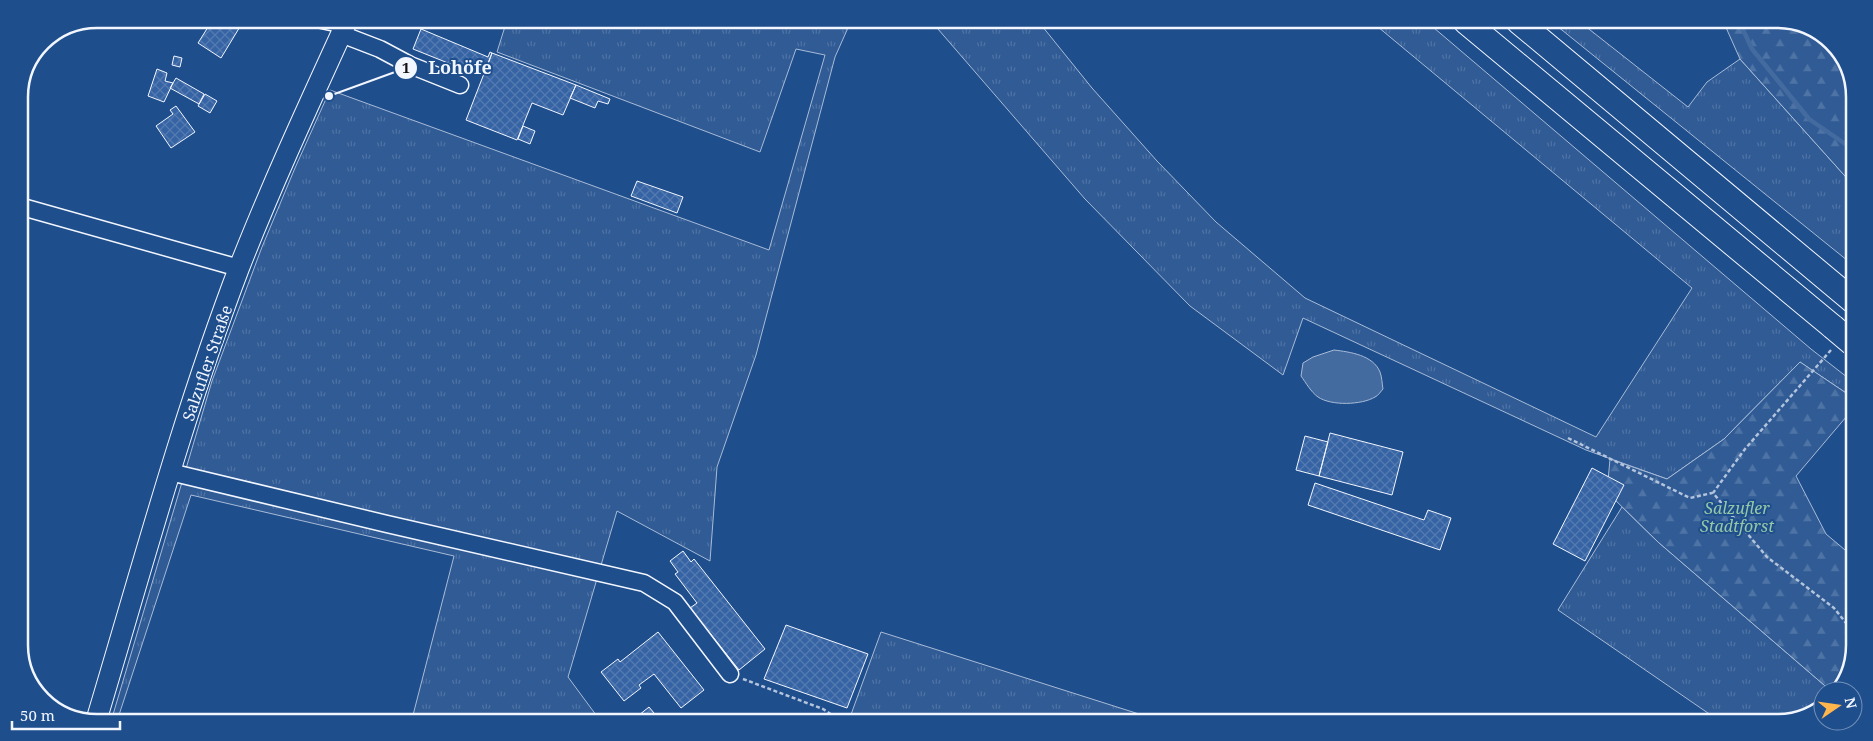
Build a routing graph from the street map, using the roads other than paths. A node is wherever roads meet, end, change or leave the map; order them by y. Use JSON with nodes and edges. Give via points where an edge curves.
{"nodes":[{"id":1,"x":344,"y":28,"type":"edge"},
{"id":2,"x":348,"y":28,"type":"edge"},
{"id":3,"x":1473,"y":28,"type":"edge"},
{"id":4,"x":1526,"y":28,"type":"edge"},
{"id":5,"x":460,"y":85,"type":"dead end"},
{"id":6,"x":28,"y":209,"type":"edge"},
{"id":7,"x":240,"y":268,"type":"junction"},
{"id":8,"x":1845,"y":294,"type":"edge"},
{"id":9,"x":1840,"y":338,"type":"edge"},
{"id":10,"x":170,"y":472,"type":"junction"},
{"id":11,"x":730,"y":674,"type":"road end"},
{"id":12,"x":98,"y":714,"type":"edge"}],
"edges":[{"from":1,"to":7,"type":"main road","name":"Salzufler Straße"},
{"from":2,"to":5,"type":"lane","via":[[410,65]]},
{"from":3,"to":9,"type":"highway"},
{"from":4,"to":8,"type":"highway"},
{"from":6,"to":7,"type":"lane"},
{"from":7,"to":10,"type":"main road","name":"Salzufler Straße"},
{"from":10,"to":11,"type":"lane","via":[[644,583],[675,602]]},
{"from":10,"to":12,"type":"main road","name":"Salzufler Straße"}]}
